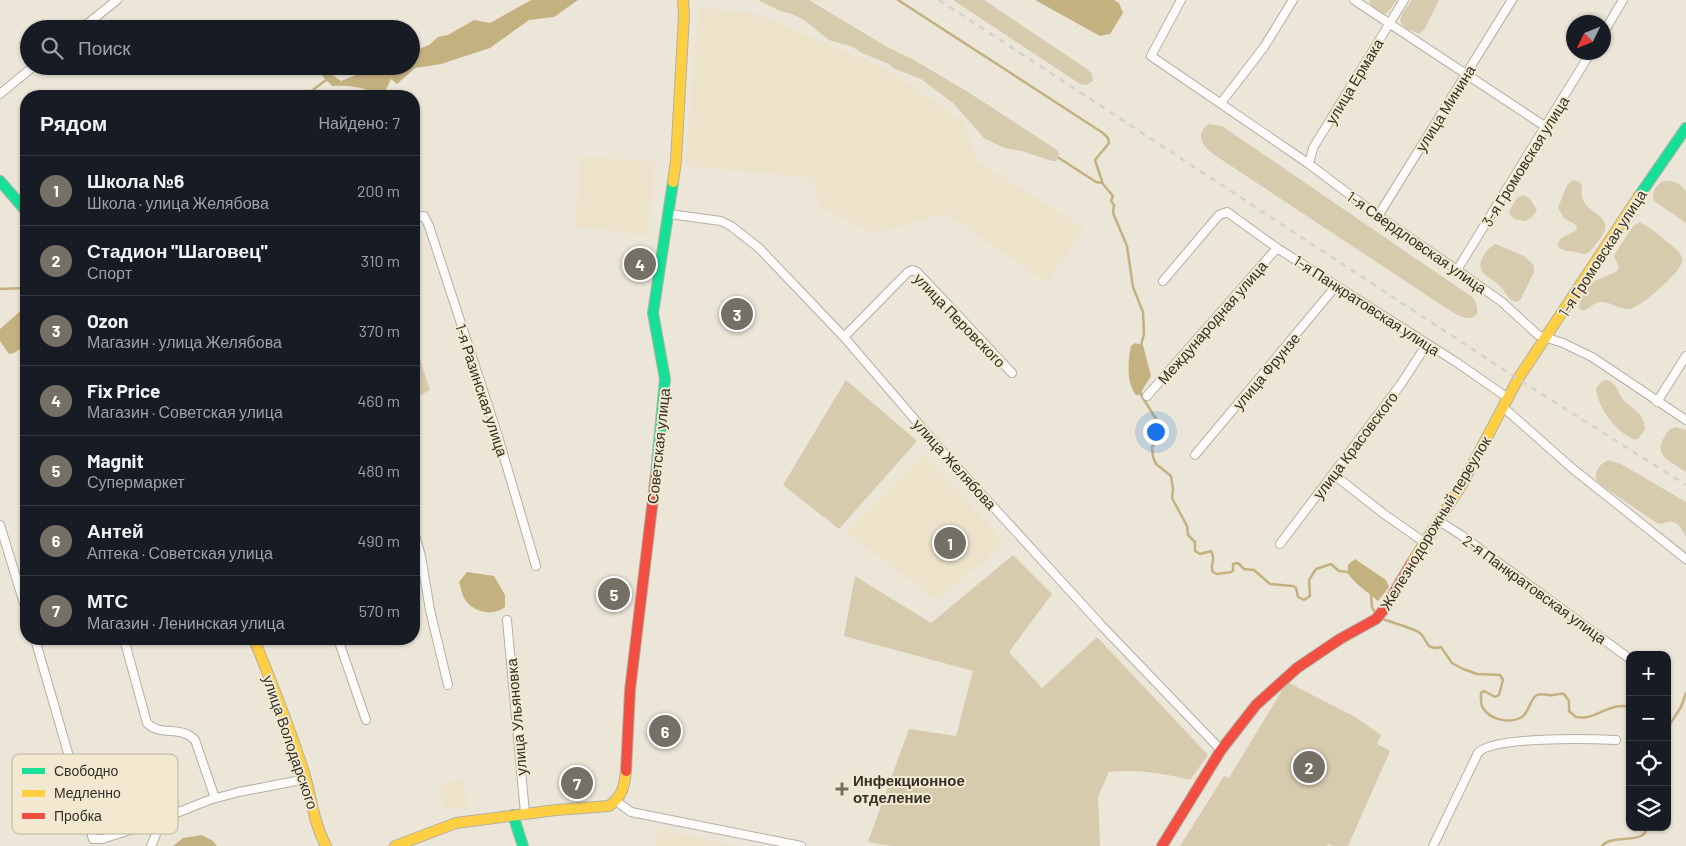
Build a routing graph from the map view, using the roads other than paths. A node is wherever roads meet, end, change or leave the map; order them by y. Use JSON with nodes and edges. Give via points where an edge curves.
{"nodes":[{"id":1,"x":117,"y":0,"type":"edge"},
{"id":2,"x":683,"y":0,"type":"edge"},
{"id":3,"x":1181,"y":0,"type":"edge"},
{"id":4,"x":1293,"y":0,"type":"edge"},
{"id":5,"x":1354,"y":0,"type":"edge"},
{"id":6,"x":1404,"y":0,"type":"edge"},
{"id":7,"x":1512,"y":0,"type":"edge"},
{"id":8,"x":1623,"y":0,"type":"edge"},
{"id":9,"x":92,"y":20,"type":"edge"},
{"id":10,"x":1611,"y":20,"type":"edge"},
{"id":11,"x":1389,"y":24,"type":"junction"},
{"id":12,"x":1586,"y":60,"type":"edge"},
{"id":13,"x":23,"y":75,"type":"edge"},
{"id":14,"x":1464,"y":75,"type":"junction"},
{"id":15,"x":0,"y":94,"type":"edge"},
{"id":16,"x":1221,"y":103,"type":"junction"},
{"id":17,"x":1546,"y":128,"type":"junction"},
{"id":18,"x":1686,"y":128,"type":"edge"},
{"id":19,"x":1309,"y":164,"type":"junction"},
{"id":20,"x":0,"y":181,"type":"edge"},
{"id":21,"x":20,"y":204,"type":"edge"},
{"id":22,"x":670,"y":214,"type":"junction"},
{"id":23,"x":1378,"y":216,"type":"junction"},
{"id":24,"x":420,"y":217,"type":"edge"},
{"id":25,"x":1277,"y":248,"type":"junction"},
{"id":26,"x":1458,"y":270,"type":"junction"},
{"id":27,"x":1163,"y":281,"type":"dead end"},
{"id":28,"x":1336,"y":286,"type":"junction"},
{"id":29,"x":844,"y":337,"type":"junction"},
{"id":30,"x":1547,"y":338,"type":"junction"},
{"id":31,"x":1427,"y":344,"type":"junction"},
{"id":32,"x":1686,"y":356,"type":"edge"},
{"id":33,"x":1012,"y":373,"type":"dead end"},
{"id":34,"x":1518,"y":379,"type":"joint"},
{"id":35,"x":1147,"y":396,"type":"dead end"},
{"id":36,"x":1657,"y":402,"type":"junction"},
{"id":37,"x":1506,"y":403,"type":"junction"},
{"id":38,"x":1686,"y":420,"type":"edge"},
{"id":39,"x":1195,"y":455,"type":"dead end"},
{"id":40,"x":1333,"y":474,"type":"junction"},
{"id":41,"x":1439,"y":521,"type":"junction"},
{"id":42,"x":0,"y":525,"type":"edge"},
{"id":43,"x":1424,"y":542,"type":"junction"},
{"id":44,"x":1280,"y":544,"type":"dead end"},
{"id":45,"x":1686,"y":558,"type":"edge"},
{"id":46,"x":536,"y":566,"type":"dead end"},
{"id":47,"x":420,"y":569,"type":"edge"},
{"id":48,"x":20,"y":590,"type":"edge"},
{"id":49,"x":508,"y":620,"type":"dead end"},
{"id":50,"x":37,"y":645,"type":"edge"},
{"id":51,"x":126,"y":645,"type":"edge"},
{"id":52,"x":256,"y":645,"type":"edge"},
{"id":53,"x":340,"y":645,"type":"edge"},
{"id":54,"x":1626,"y":656,"type":"edge"},
{"id":55,"x":448,"y":685,"type":"dead end"},
{"id":56,"x":366,"y":720,"type":"dead end"},
{"id":57,"x":1616,"y":740,"type":"dead end"},
{"id":58,"x":1221,"y":750,"type":"junction"},
{"id":59,"x":68,"y":754,"type":"edge"},
{"id":60,"x":306,"y":779,"type":"junction"},
{"id":61,"x":215,"y":798,"type":"junction"},
{"id":62,"x":616,"y":801,"type":"junction"},
{"id":63,"x":178,"y":812,"type":"edge"},
{"id":64,"x":525,"y":813,"type":"junction"},
{"id":65,"x":513,"y":815,"type":"junction"},
{"id":66,"x":92,"y":834,"type":"edge"},
{"id":67,"x":118,"y":834,"type":"edge"},
{"id":68,"x":156,"y":834,"type":"edge"},
{"id":69,"x":151,"y":846,"type":"edge"},
{"id":70,"x":326,"y":846,"type":"edge"},
{"id":71,"x":395,"y":846,"type":"edge"},
{"id":72,"x":523,"y":846,"type":"edge"},
{"id":73,"x":800,"y":846,"type":"edge"},
{"id":74,"x":1162,"y":846,"type":"edge"},
{"id":75,"x":1433,"y":846,"type":"edge"}],
"edges":[{"from":1,"to":9,"type":"street"},
{"from":2,"to":22,"type":"street","name":"Советская улица"},
{"from":3,"to":16,"type":"street","name":"1-я Свердловская улица","via":[[1150,56]]},
{"from":4,"to":16,"type":"street","via":[[1264,48]]},
{"from":5,"to":11,"type":"street"},
{"from":6,"to":11,"type":"street","name":"улица Ермака"},
{"from":7,"to":14,"type":"street","name":"улица Минина"},
{"from":8,"to":10,"type":"street"},
{"from":11,"to":14,"type":"street"},
{"from":11,"to":19,"type":"street","name":"улица Ермака","via":[[1313,148]]},
{"from":12,"to":17,"type":"street","name":"3-я Громовская улица"},
{"from":13,"to":15,"type":"street"},
{"from":14,"to":17,"type":"street"},
{"from":14,"to":23,"type":"street","name":"улица Минина"},
{"from":16,"to":19,"type":"street","name":"1-я Свердловская улица"},
{"from":17,"to":26,"type":"street","name":"3-я Громовская улица"},
{"from":18,"to":30,"type":"street","name":"1-я Громовская улица","via":[[1598,256]]},
{"from":19,"to":23,"type":"street","name":"1-я Свердловская улица"},
{"from":20,"to":21,"type":"street"},
{"from":22,"to":29,"type":"street","name":"улица Желябова","via":[[721,221],[732,226],[758,248]]},
{"from":22,"to":62,"type":"street","name":"Советская улица","via":[[653,313],[665,379],[630,690],[628,760],[624,789]]},
{"from":23,"to":26,"type":"street","name":"1-я Свердловская улица"},
{"from":24,"to":46,"type":"street","name":"1-я Разинская улица","via":[[424,216],[429,226],[497,433]]},
{"from":25,"to":27,"type":"street","name":"1-я Панкратовская улица","via":[[1227,212],[1219,215]]},
{"from":25,"to":28,"type":"street","name":"1-я Панкратовская улица"},
{"from":25,"to":35,"type":"street","name":"Международная улица"},
{"from":26,"to":30,"type":"street","name":"1-я Свердловская улица","via":[[1502,302],[1538,335]]},
{"from":28,"to":31,"type":"street","name":"1-я Панкратовская улица"},
{"from":28,"to":39,"type":"street","name":"улица Фрунзе"},
{"from":29,"to":33,"type":"street","name":"улица Перовского","via":[[912,270]]},
{"from":29,"to":58,"type":"street","name":"улица Желябова","via":[[1056,576]]},
{"from":30,"to":34,"type":"street","name":"1-я Громовская улица"},
{"from":30,"to":36,"type":"street","name":"1-я Свердловская улица","via":[[1592,357]]},
{"from":31,"to":37,"type":"street","name":"1-я Панкратовская улица"},
{"from":31,"to":40,"type":"street","name":"улица Красовского"},
{"from":32,"to":36,"type":"street"},
{"from":34,"to":37,"type":"street","name":"Железнодорожный переулок"},
{"from":36,"to":38,"type":"street","name":"1-я Свердловская улица"},
{"from":37,"to":41,"type":"street","name":"Железнодорожный переулок"},
{"from":37,"to":45,"type":"street","name":"1-я Панкратовская улица","via":[[1573,469]]},
{"from":40,"to":43,"type":"street"},
{"from":40,"to":44,"type":"street","name":"улица Красовского"},
{"from":41,"to":43,"type":"street","name":"Железнодорожный переулок"},
{"from":41,"to":54,"type":"street","name":"2-я Панкратовская улица"},
{"from":42,"to":48,"type":"street"},
{"from":43,"to":58,"type":"street","name":"Железнодорожный переулок","via":[[1376,618],[1279,683],[1256,705]]},
{"from":47,"to":55,"type":"street"},
{"from":49,"to":64,"type":"street","name":"улица Ульяновка"},
{"from":50,"to":59,"type":"street"},
{"from":51,"to":61,"type":"street","via":[[147,723],[156,730],[191,735]]},
{"from":52,"to":60,"type":"street","name":"улица Володарского"},
{"from":53,"to":56,"type":"street"},
{"from":57,"to":75,"type":"street","via":[[1554,739],[1483,748]]},
{"from":58,"to":74,"type":"street","name":"Железнодорожный переулок"},
{"from":60,"to":61,"type":"street"},
{"from":60,"to":70,"type":"street","name":"улица Володарского"},
{"from":61,"to":63,"type":"street"},
{"from":62,"to":64,"type":"street","via":[[609,806]]},
{"from":62,"to":73,"type":"street","via":[[631,812]]},
{"from":64,"to":65,"type":"street"},
{"from":65,"to":71,"type":"street","via":[[456,824]]},
{"from":65,"to":72,"type":"street"},
{"from":66,"to":67,"type":"street","via":[[93,839],[102,839]]},
{"from":68,"to":69,"type":"street"}]}
